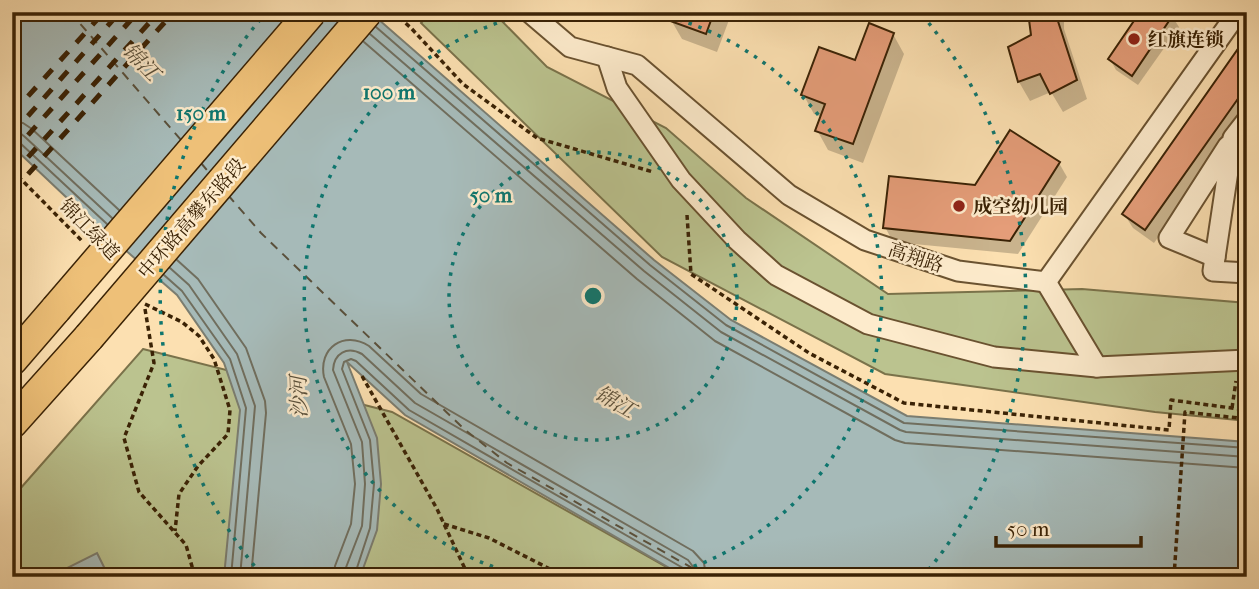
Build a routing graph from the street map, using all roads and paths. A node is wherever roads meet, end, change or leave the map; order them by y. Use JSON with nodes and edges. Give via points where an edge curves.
{"nodes":[{"id":1,"x":311,"y":12,"type":"edge"},
{"id":2,"x":367,"y":12,"type":"edge"},
{"id":3,"x":393,"y":12,"type":"edge"},
{"id":4,"x":529,"y":12,"type":"edge"},
{"id":5,"x":1238,"y":12,"type":"edge"},
{"id":6,"x":607,"y":57,"type":"junction"},
{"id":7,"x":1247,"y":120,"type":"edge"},
{"id":8,"x":1233,"y":138,"type":"junction"},
{"id":9,"x":12,"y":170,"type":"edge"},
{"id":10,"x":681,"y":180,"type":"junction"},
{"id":11,"x":87,"y":246,"type":"dead end"},
{"id":12,"x":1215,"y":257,"type":"junction"},
{"id":13,"x":1247,"y":273,"type":"edge"},
{"id":14,"x":1046,"y":282,"type":"junction"},
{"id":15,"x":12,"y":360,"type":"edge"},
{"id":16,"x":1241,"y":360,"type":"edge"},
{"id":17,"x":1097,"y":367,"type":"junction"},
{"id":18,"x":362,"y":376,"type":"dead end"},
{"id":19,"x":1229,"y":380,"type":"dead end"},
{"id":20,"x":1236,"y":381,"type":"junction"},
{"id":21,"x":1232,"y":408,"type":"junction"},
{"id":22,"x":1247,"y":410,"type":"edge"},
{"id":23,"x":1247,"y":419,"type":"edge"},
{"id":24,"x":12,"y":423,"type":"edge"},
{"id":25,"x":444,"y":524,"type":"junction"},
{"id":26,"x":174,"y":532,"type":"junction"},
{"id":27,"x":467,"y":573,"type":"junction"},
{"id":28,"x":195,"y":577,"type":"edge"},
{"id":29,"x":458,"y":577,"type":"edge"},
{"id":30,"x":500,"y":577,"type":"edge"},
{"id":31,"x":559,"y":577,"type":"edge"},
{"id":32,"x":1174,"y":577,"type":"edge"}],
"edges":[{"from":1,"to":15,"type":"main road","bridge":true},
{"from":2,"to":24,"type":"main road","name":"中环路高攀东路段","bridge":true},
{"from":3,"to":10,"type":"path","via":[[463,84],[537,138]]},
{"from":4,"to":6,"type":"street","name":"高翔路","via":[[570,47]]},
{"from":5,"to":14,"type":"street"},
{"from":6,"to":10,"type":"street","via":[[617,88]]},
{"from":6,"to":14,"type":"street","name":"高翔路","via":[[637,65],[789,195],[864,240],[958,271]]},
{"from":7,"to":8,"type":"street"},
{"from":8,"to":12,"type":"street"},
{"from":8,"to":12,"type":"street","via":[[1168,238]]},
{"from":9,"to":11,"type":"path","name":"锦江绿道"},
{"from":10,"to":17,"type":"street","via":[[776,275],[868,324],[994,356]]},
{"from":10,"to":21,"type":"path","via":[[691,274],[809,353],[904,403],[1169,430],[1171,400]]},
{"from":12,"to":13,"type":"street","via":[[1213,271]]},
{"from":14,"to":17,"type":"street"},
{"from":16,"to":17,"type":"street"},
{"from":16,"to":20,"type":"path"},
{"from":18,"to":25,"type":"path"},
{"from":19,"to":20,"type":"path"},
{"from":20,"to":21,"type":"path"},
{"from":21,"to":22,"type":"path"},
{"from":23,"to":32,"type":"path","via":[[1185,412]]},
{"from":25,"to":27,"type":"path"},
{"from":25,"to":31,"type":"path","via":[[489,538]]},
{"from":26,"to":26,"type":"path","via":[[139,492],[124,438],[154,363],[144,304],[182,321],[199,336],[214,359],[230,410],[228,434],[179,494]]},
{"from":26,"to":28,"type":"path","via":[[186,545]]},
{"from":27,"to":29,"type":"path"},
{"from":27,"to":30,"type":"path","via":[[489,572]]}]}
